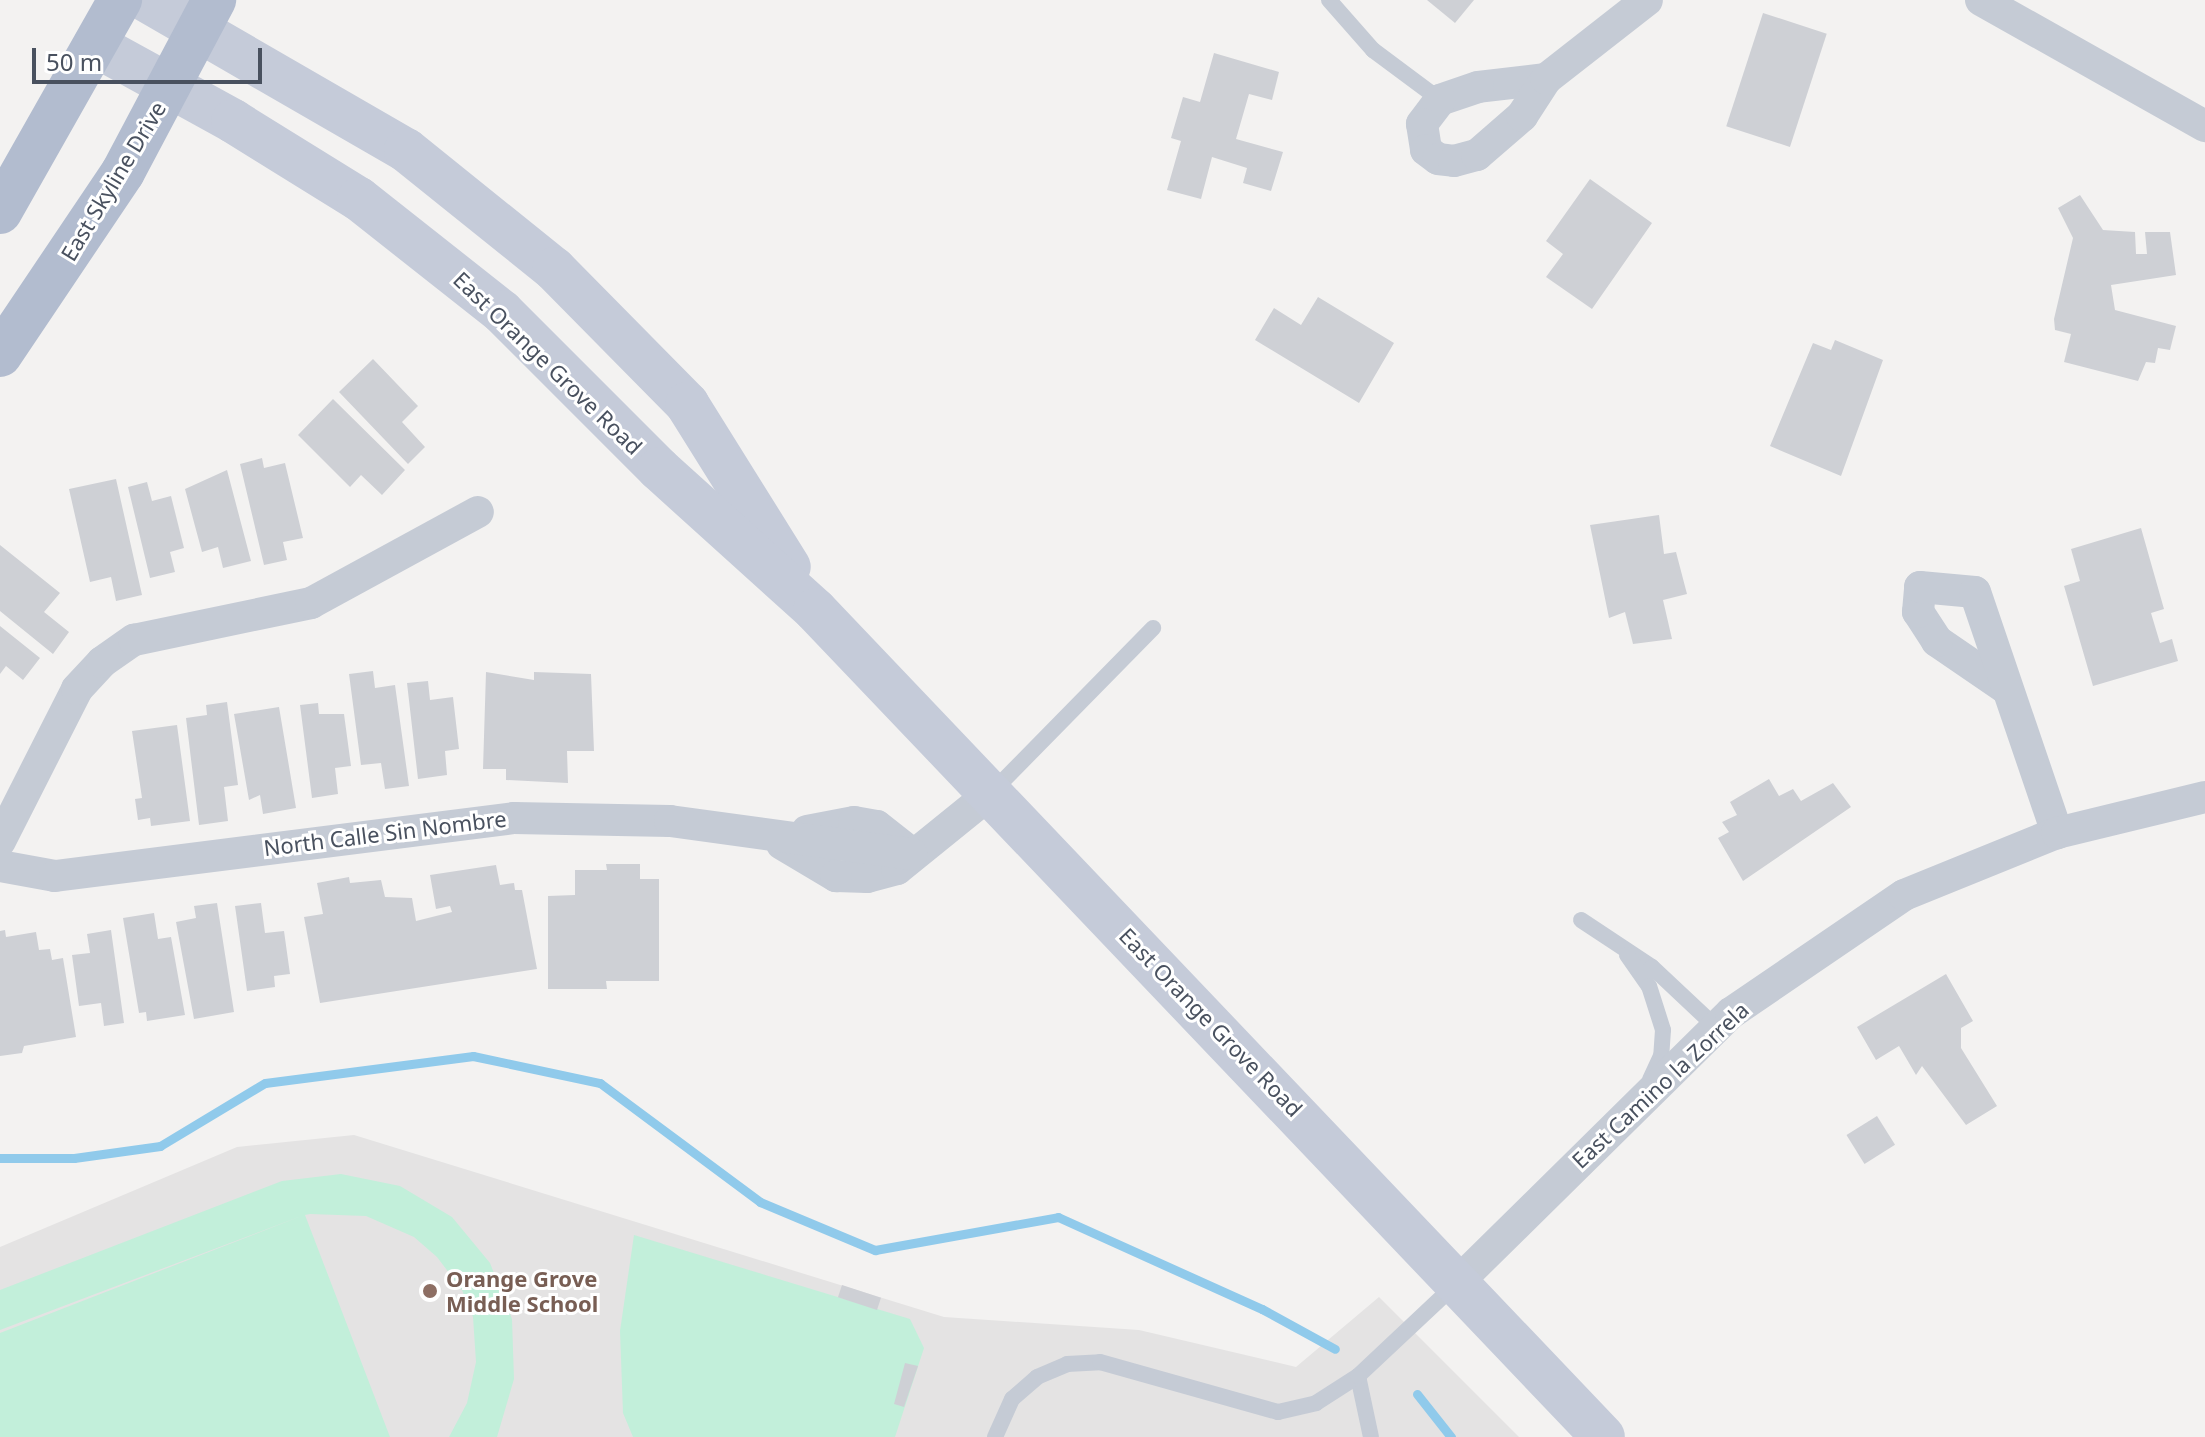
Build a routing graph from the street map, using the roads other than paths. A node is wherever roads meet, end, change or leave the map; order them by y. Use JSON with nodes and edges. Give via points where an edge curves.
{"nodes":[{"id":1,"x":120,"y":0,"type":"edge"},
{"id":2,"x":146,"y":0,"type":"edge"},
{"id":3,"x":1329,"y":0,"type":"edge"},
{"id":4,"x":1647,"y":0,"type":"edge"},
{"id":5,"x":1981,"y":0,"type":"edge"},
{"id":6,"x":207,"y":14,"type":"edge"},
{"id":7,"x":95,"y":45,"type":"junction"},
{"id":8,"x":1546,"y":79,"type":"junction"},
{"id":9,"x":171,"y":85,"type":"junction"},
{"id":10,"x":1440,"y":100,"type":"junction"},
{"id":11,"x":2205,"y":126,"type":"edge"},
{"id":12,"x":0,"y":212,"type":"edge"},
{"id":13,"x":0,"y":355,"type":"edge"},
{"id":14,"x":478,"y":512,"type":"dead end"},
{"id":15,"x":815,"y":610,"type":"junction"},
{"id":16,"x":1153,"y":628,"type":"dead end"},
{"id":17,"x":2007,"y":689,"type":"dead end"},
{"id":18,"x":992,"y":792,"type":"junction"},
{"id":19,"x":2205,"y":797,"type":"edge"},
{"id":20,"x":2057,"y":833,"type":"junction"},
{"id":21,"x":772,"y":839,"type":"junction"},
{"id":22,"x":0,"y":841,"type":"edge"},
{"id":23,"x":912,"y":854,"type":"junction"},
{"id":24,"x":0,"y":866,"type":"edge"},
{"id":25,"x":1581,"y":920,"type":"dead end"},
{"id":26,"x":1622,"y":947,"type":"junction"},
{"id":27,"x":1716,"y":1027,"type":"junction"},
{"id":28,"x":1641,"y":1100,"type":"junction"},
{"id":29,"x":1458,"y":1282,"type":"junction"},
{"id":30,"x":1358,"y":1376,"type":"junction"},
{"id":31,"x":995,"y":1437,"type":"edge"},
{"id":32,"x":1371,"y":1437,"type":"edge"},
{"id":33,"x":1603,"y":1437,"type":"edge"}],
"edges":[{"from":1,"to":7,"type":"main road"},
{"from":2,"to":6,"type":"main road","name":"East Orange Grove Road"},
{"from":3,"to":10,"type":"lane","via":[[1373,50]]},
{"from":4,"to":8,"type":"street"},
{"from":5,"to":11,"type":"street"},
{"from":6,"to":9,"type":"main road","name":"East Skyline Drive"},
{"from":6,"to":15,"type":"main road","name":"East Orange Grove Road","via":[[406,150],[554,269],[687,404]]},
{"from":7,"to":9,"type":"main road","name":"East Orange Grove Road"},
{"from":7,"to":12,"type":"main road"},
{"from":8,"to":10,"type":"street","via":[[1478,87]]},
{"from":8,"to":10,"type":"street","via":[[1522,116],[1468,159],[1438,159],[1426,150],[1422,124]]},
{"from":9,"to":13,"type":"main road","name":"East Skyline Drive","via":[[123,172]]},
{"from":9,"to":15,"type":"main road","name":"East Orange Grove Road","via":[[359,199],[447,266]]},
{"from":14,"to":22,"type":"street","via":[[311,603],[134,640],[102,662],[77,689]]},
{"from":15,"to":18,"type":"main road","name":"East Orange Grove Road"},
{"from":16,"to":18,"type":"lane"},
{"from":17,"to":20,"type":"street"},
{"from":18,"to":23,"type":"street","name":"North Calle Sin Nombre"},
{"from":18,"to":29,"type":"main road","name":"East Orange Grove Road"},
{"from":19,"to":20,"type":"street","name":"East Camino la Zorrela"},
{"from":20,"to":27,"type":"street","name":"East Camino la Zorrela","via":[[1904,895]]},
{"from":21,"to":23,"type":"street","name":"North Calle Sin Nombre","via":[[854,822],[877,826]]},
{"from":21,"to":23,"type":"street","name":"North Calle Sin Nombre","via":[[836,876],[852,878],[897,869]]},
{"from":21,"to":24,"type":"street","name":"North Calle Sin Nombre","via":[[670,821],[514,818],[55,876]]},
{"from":25,"to":26,"type":"lane"},
{"from":26,"to":27,"type":"lane","via":[[1652,967]]},
{"from":26,"to":28,"type":"lane","via":[[1649,986],[1663,1030],[1661,1056]]},
{"from":27,"to":28,"type":"street","name":"East Camino la Zorrela"},
{"from":28,"to":29,"type":"street","name":"East Camino la Zorrela"},
{"from":29,"to":30,"type":"lane"},
{"from":29,"to":33,"type":"main road","name":"East Orange Grove Road"},
{"from":30,"to":31,"type":"lane","via":[[1316,1403],[1278,1412],[1100,1362],[1067,1364],[1037,1377],[1012,1399]]},
{"from":30,"to":32,"type":"lane"}]}
